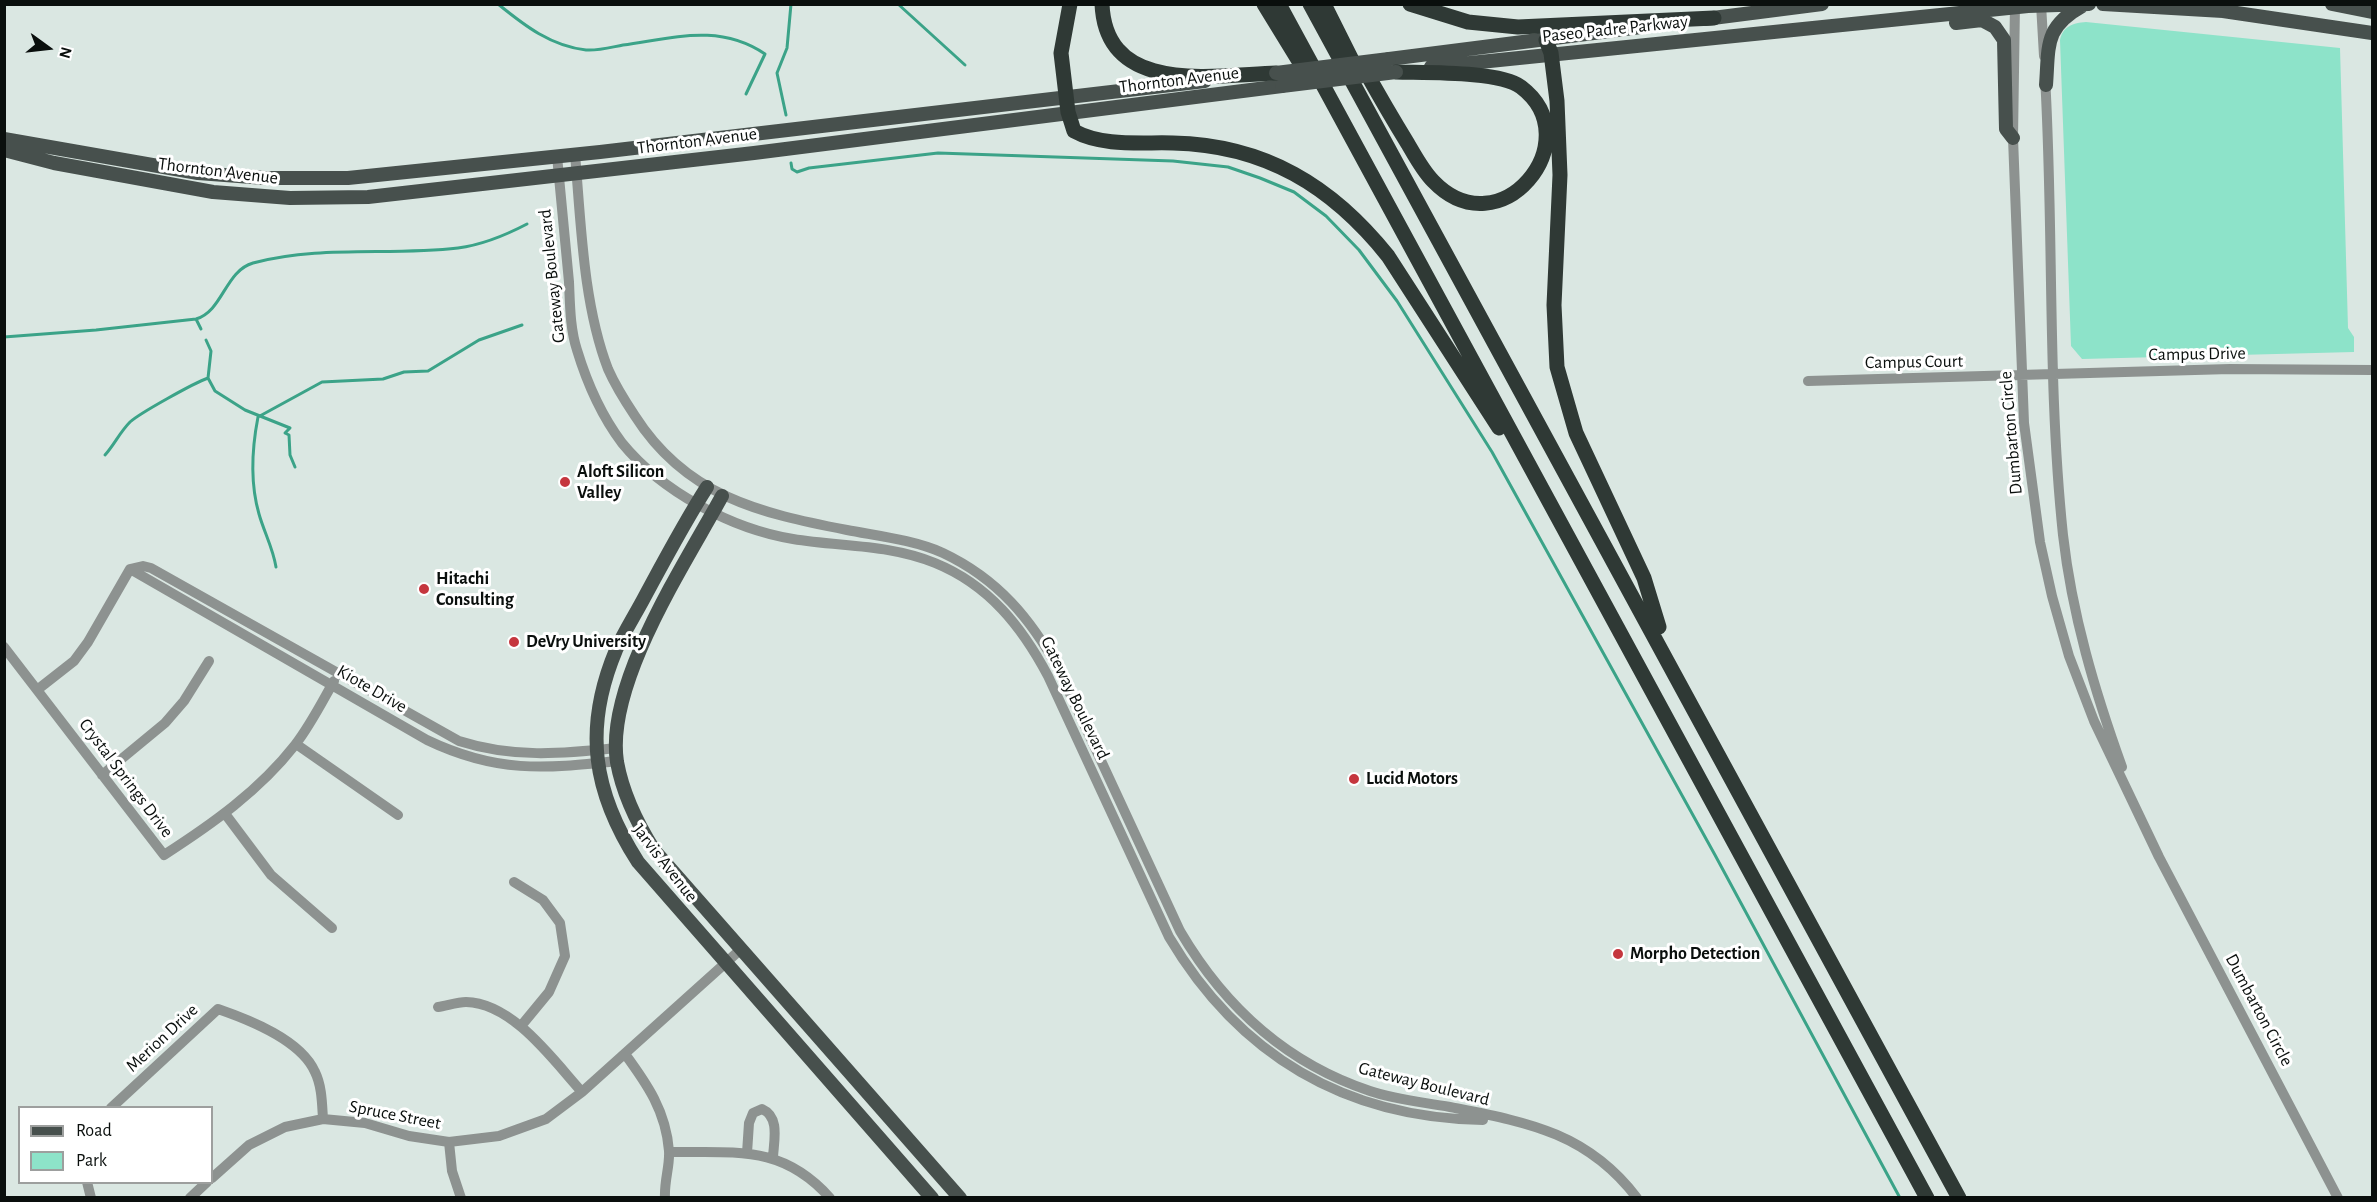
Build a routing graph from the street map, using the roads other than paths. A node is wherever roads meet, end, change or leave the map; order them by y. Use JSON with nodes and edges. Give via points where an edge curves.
{"nodes":[{"id":1,"x":1070,"y":4,"type":"edge"},
{"id":2,"x":1102,"y":4,"type":"edge"},
{"id":3,"x":1264,"y":4,"type":"edge"},
{"id":4,"x":1279,"y":4,"type":"edge"},
{"id":5,"x":1310,"y":4,"type":"edge"},
{"id":6,"x":1325,"y":4,"type":"edge"},
{"id":7,"x":1410,"y":4,"type":"edge"},
{"id":8,"x":1822,"y":4,"type":"edge"},
{"id":9,"x":2087,"y":4,"type":"edge"},
{"id":10,"x":2103,"y":4,"type":"edge"},
{"id":11,"x":2332,"y":4,"type":"edge"},
{"id":12,"x":2042,"y":5,"type":"edge"},
{"id":13,"x":2014,"y":6,"type":"edge"},
{"id":14,"x":1767,"y":8,"type":"edge"},
{"id":15,"x":2373,"y":12,"type":"edge"},
{"id":16,"x":1714,"y":18,"type":"junction"},
{"id":17,"x":1824,"y":28,"type":"junction"},
{"id":18,"x":1770,"y":32,"type":"junction"},
{"id":19,"x":2373,"y":33,"type":"edge"},
{"id":20,"x":1548,"y":47,"type":"junction"},
{"id":21,"x":1392,"y":65,"type":"junction"},
{"id":22,"x":1279,"y":79,"type":"junction"},
{"id":23,"x":2046,"y":85,"type":"junction"},
{"id":24,"x":1067,"y":105,"type":"junction"},
{"id":25,"x":2013,"y":138,"type":"junction"},
{"id":26,"x":4,"y":139,"type":"edge"},
{"id":27,"x":4,"y":150,"type":"edge"},
{"id":28,"x":575,"y":154,"type":"junction"},
{"id":29,"x":557,"y":156,"type":"junction"},
{"id":30,"x":576,"y":173,"type":"junction"},
{"id":31,"x":559,"y":175,"type":"junction"},
{"id":32,"x":1383,"y":196,"type":"junction"},
{"id":33,"x":2373,"y":370,"type":"edge"},
{"id":34,"x":2054,"y":374,"type":"junction"},
{"id":35,"x":2021,"y":377,"type":"junction"},
{"id":36,"x":1808,"y":381,"type":"dead end"},
{"id":37,"x":707,"y":487,"type":"junction"},
{"id":38,"x":722,"y":496,"type":"junction"},
{"id":39,"x":697,"y":503,"type":"junction"},
{"id":40,"x":713,"y":513,"type":"junction"},
{"id":41,"x":1570,"y":540,"type":"junction"},
{"id":42,"x":130,"y":569,"type":"junction"},
{"id":43,"x":1659,"y":627,"type":"junction"},
{"id":44,"x":4,"y":647,"type":"edge"},
{"id":45,"x":209,"y":661,"type":"dead end"},
{"id":46,"x":338,"y":674,"type":"junction"},
{"id":47,"x":331,"y":685,"type":"junction"},
{"id":48,"x":37,"y":690,"type":"junction"},
{"id":49,"x":296,"y":744,"type":"junction"},
{"id":50,"x":617,"y":755,"type":"junction"},
{"id":51,"x":597,"y":757,"type":"junction"},
{"id":52,"x":102,"y":775,"type":"junction"},
{"id":53,"x":226,"y":815,"type":"junction"},
{"id":54,"x":398,"y":815,"type":"dead end"},
{"id":55,"x":2150,"y":837,"type":"junction"},
{"id":56,"x":514,"y":882,"type":"dead end"},
{"id":57,"x":332,"y":928,"type":"dead end"},
{"id":58,"x":741,"y":950,"type":"junction"},
{"id":59,"x":725,"y":964,"type":"junction"},
{"id":60,"x":438,"y":1007,"type":"dead end"},
{"id":61,"x":521,"y":1026,"type":"junction"},
{"id":62,"x":625,"y":1054,"type":"junction"},
{"id":63,"x":582,"y":1092,"type":"junction"},
{"id":64,"x":112,"y":1106,"type":"edge"},
{"id":65,"x":324,"y":1119,"type":"junction"},
{"id":66,"x":1504,"y":1120,"type":"junction"},
{"id":67,"x":449,"y":1142,"type":"junction"},
{"id":68,"x":669,"y":1152,"type":"junction"},
{"id":69,"x":747,"y":1153,"type":"junction"},
{"id":70,"x":773,"y":1157,"type":"junction"},
{"id":71,"x":213,"y":1177,"type":"edge"},
{"id":72,"x":205,"y":1184,"type":"edge"},
{"id":73,"x":190,"y":1197,"type":"edge"},
{"id":74,"x":461,"y":1197,"type":"edge"},
{"id":75,"x":665,"y":1197,"type":"edge"},
{"id":76,"x":830,"y":1197,"type":"edge"},
{"id":77,"x":932,"y":1197,"type":"edge"},
{"id":78,"x":960,"y":1197,"type":"edge"},
{"id":79,"x":1637,"y":1197,"type":"edge"},
{"id":80,"x":1927,"y":1197,"type":"edge"},
{"id":81,"x":1959,"y":1197,"type":"edge"},
{"id":82,"x":1968,"y":1197,"type":"edge"},
{"id":83,"x":2338,"y":1197,"type":"edge"}],
"edges":[{"from":1,"to":24,"type":"highway","via":[[1061,53]]},
{"from":2,"to":22,"type":"highway","via":[[1102,18],[1110,38],[1123,55],[1157,74]]},
{"from":3,"to":32,"type":"highway"},
{"from":4,"to":32,"type":"highway"},
{"from":5,"to":81,"type":"highway"},
{"from":6,"to":21,"type":"highway","via":[[1433,182],[1448,194],[1479,203],[1496,202],[1527,185],[1538,168],[1545,131],[1541,114],[1521,87],[1506,80]]},
{"from":6,"to":43,"type":"highway"},
{"from":7,"to":16,"type":"highway","via":[[1468,22],[1518,27]]},
{"from":8,"to":14,"type":"main road","name":"Paseo Padre Parkway"},
{"from":9,"to":12,"type":"main road","name":"Paseo Padre Parkway"},
{"from":9,"to":23,"type":"main road","via":[[2057,23],[2050,35]]},
{"from":10,"to":19,"type":"main road","via":[[2223,11]]},
{"from":11,"to":15,"type":"main road"},
{"from":12,"to":13,"type":"main road","name":"Paseo Padre Parkway"},
{"from":12,"to":23,"type":"street","name":"Dumbarton Circle"},
{"from":13,"to":17,"type":"main road","name":"Paseo Padre Parkway"},
{"from":13,"to":25,"type":"street","name":"Dumbarton Circle"},
{"from":14,"to":16,"type":"main road","name":"Paseo Padre Parkway"},
{"from":14,"to":18,"type":"street"},
{"from":16,"to":20,"type":"main road","name":"Paseo Padre Parkway"},
{"from":17,"to":18,"type":"main road","name":"Paseo Padre Parkway"},
{"from":17,"to":25,"type":"main road","via":[[1835,34],[1982,20],[1995,27],[2004,40],[2006,129]]},
{"from":18,"to":20,"type":"main road","name":"Paseo Padre Parkway"},
{"from":20,"to":21,"type":"main road","name":"Paseo Padre Parkway"},
{"from":20,"to":43,"type":"highway","via":[[1557,101],[1560,166],[1554,305],[1557,367],[1576,433],[1644,578]]},
{"from":21,"to":22,"type":"main road","name":"Thornton Avenue","bridge":true},
{"from":22,"to":24,"type":"main road","name":"Thornton Avenue"},
{"from":23,"to":34,"type":"street","name":"Dumbarton Circle"},
{"from":24,"to":28,"type":"main road","name":"Thornton Avenue"},
{"from":24,"to":30,"type":"main road","name":"Thornton Avenue"},
{"from":24,"to":41,"type":"highway","via":[[1074,131],[1095,139],[1216,146],[1252,156],[1298,175],[1347,210],[1388,256]]},
{"from":25,"to":35,"type":"street","name":"Dumbarton Circle"},
{"from":26,"to":29,"type":"main road","name":"Thornton Avenue","via":[[155,167],[265,178],[348,178]]},
{"from":27,"to":31,"type":"main road","name":"Thornton Avenue","via":[[175,186],[251,196],[368,197]]},
{"from":28,"to":29,"type":"main road","name":"Thornton Avenue"},
{"from":28,"to":30,"type":"street","name":"Gateway Boulevard"},
{"from":29,"to":31,"type":"street","name":"Gateway Boulevard"},
{"from":30,"to":31,"type":"main road","name":"Thornton Avenue"},
{"from":30,"to":37,"type":"street","name":"Gateway Boulevard","via":[[590,297],[608,369],[647,435],[676,465]]},
{"from":31,"to":39,"type":"street","name":"Gateway Boulevard","via":[[576,347],[592,394],[624,444]]},
{"from":32,"to":41,"type":"highway"},
{"from":33,"to":34,"type":"street","name":"Campus Drive"},
{"from":34,"to":35,"type":"street","name":"Campus Drive"},
{"from":34,"to":55,"type":"street","name":"Dumbarton Circle","via":[[2056,467],[2072,590],[2101,708]]},
{"from":35,"to":36,"type":"street","name":"Campus Court"},
{"from":35,"to":55,"type":"street","name":"Dumbarton Circle","via":[[2029,473],[2052,596],[2069,657],[2091,714]]},
{"from":37,"to":38,"type":"street","name":"Gateway Boulevard"},
{"from":37,"to":39,"type":"main road","name":"Jarvis Avenue"},
{"from":38,"to":40,"type":"main road","name":"Jarvis Avenue"},
{"from":38,"to":66,"type":"street","name":"Gateway Boulevard","via":[[768,513],[942,553],[996,586],[1041,638],[1059,670],[1180,931],[1198,962],[1245,1017],[1305,1062],[1362,1088]]},
{"from":39,"to":40,"type":"street","name":"Gateway Boulevard"},
{"from":39,"to":51,"type":"main road","name":"Jarvis Avenue","via":[[617,649],[604,683]]},
{"from":40,"to":50,"type":"main road","name":"Jarvis Avenue","via":[[635,658],[624,688]]},
{"from":40,"to":66,"type":"street","name":"Gateway Boulevard","via":[[753,529],[794,539],[906,553],[937,564],[989,595],[1031,644],[1048,676],[1174,945],[1201,985],[1237,1026],[1299,1072],[1367,1103],[1449,1119]]},
{"from":41,"to":80,"type":"highway"},
{"from":42,"to":46,"type":"street","name":"Kiote Drive","via":[[151,568]]},
{"from":42,"to":47,"type":"street","name":"Kiote Drive"},
{"from":42,"to":48,"type":"street","via":[[74,661]]},
{"from":43,"to":82,"type":"highway"},
{"from":44,"to":48,"type":"street","name":"Crystal Springs Drive"},
{"from":45,"to":52,"type":"street","via":[[184,702],[165,723]]},
{"from":46,"to":47,"type":"street","name":"Crystal Springs Drive"},
{"from":46,"to":51,"type":"street","name":"Kiote Drive","via":[[433,729],[485,749]]},
{"from":47,"to":49,"type":"street","name":"Crystal Springs Drive"},
{"from":47,"to":51,"type":"street","name":"Kiote Drive","via":[[427,740],[482,762],[539,768]]},
{"from":48,"to":52,"type":"street","name":"Crystal Springs Drive"},
{"from":49,"to":53,"type":"street","name":"Crystal Springs Drive"},
{"from":49,"to":54,"type":"street"},
{"from":50,"to":51,"type":"street","name":"Kiote Drive"},
{"from":50,"to":58,"type":"main road","name":"Jarvis Avenue","via":[[635,820],[654,850]]},
{"from":51,"to":59,"type":"main road","name":"Jarvis Avenue","via":[[616,829],[638,862]]},
{"from":52,"to":53,"type":"street","name":"Crystal Springs Drive","via":[[164,855]]},
{"from":53,"to":57,"type":"street","via":[[271,875]]},
{"from":55,"to":83,"type":"street","name":"Dumbarton Circle"},
{"from":56,"to":61,"type":"street","via":[[543,900],[560,923],[565,956],[549,992]]},
{"from":58,"to":59,"type":"street","name":"Spruce Street"},
{"from":58,"to":78,"type":"main road","name":"Jarvis Avenue"},
{"from":59,"to":62,"type":"street","name":"Spruce Street"},
{"from":59,"to":77,"type":"main road","name":"Jarvis Avenue"},
{"from":60,"to":61,"type":"street","via":[[466,1002],[493,1010]]},
{"from":61,"to":63,"type":"street"},
{"from":62,"to":63,"type":"street","name":"Spruce Street"},
{"from":62,"to":68,"type":"street","via":[[654,1093]]},
{"from":63,"to":67,"type":"street","name":"Spruce Street","via":[[546,1119],[500,1136]]},
{"from":64,"to":65,"type":"street","name":"Merion Drive","via":[[219,1009],[246,1018],[290,1042],[315,1071]]},
{"from":65,"to":67,"type":"street","name":"Spruce Street","via":[[365,1123]]},
{"from":65,"to":71,"type":"street","name":"Spruce Street","via":[[285,1127],[249,1145]]},
{"from":66,"to":79,"type":"street","name":"Gateway Boulevard","via":[[1577,1142],[1604,1161]]},
{"from":67,"to":74,"type":"street","via":[[452,1170]]},
{"from":68,"to":69,"type":"street"},
{"from":68,"to":75,"type":"street"},
{"from":69,"to":70,"type":"street"},
{"from":69,"to":70,"type":"street","via":[[749,1123],[753,1113],[762,1109],[770,1113],[774,1122]]},
{"from":70,"to":76,"type":"street","via":[[813,1179]]},
{"from":72,"to":73,"type":"street"}]}
